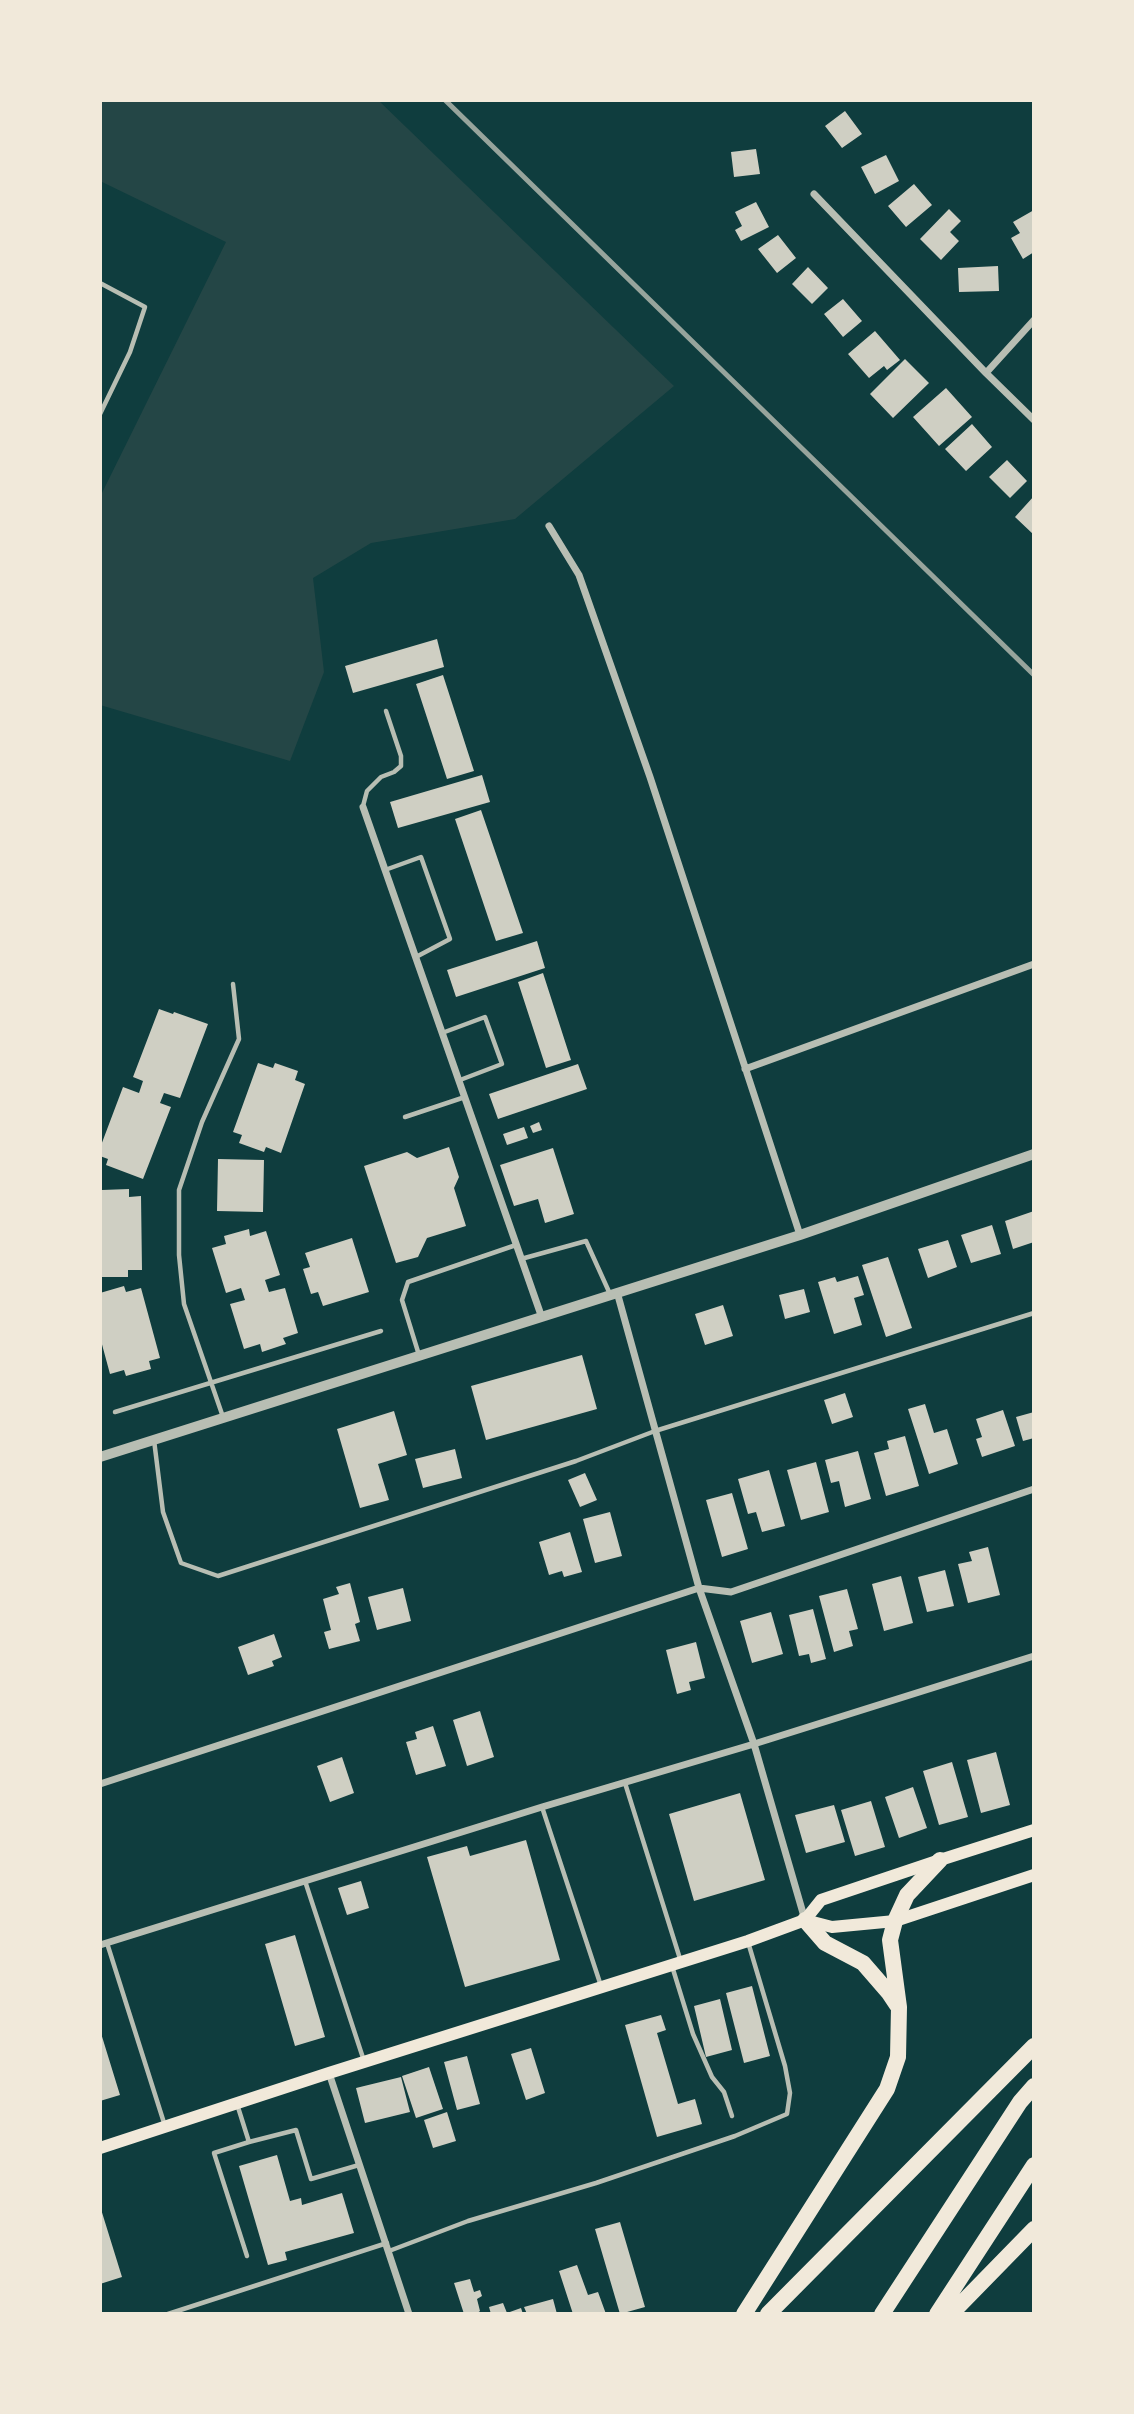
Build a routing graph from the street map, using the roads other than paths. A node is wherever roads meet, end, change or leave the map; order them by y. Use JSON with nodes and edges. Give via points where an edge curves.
{"nodes":[{"id":1,"x":814,"y":194,"type":"dead end"},
{"id":2,"x":100,"y":283,"type":"edge"},
{"id":3,"x":1034,"y":320,"type":"edge"},
{"id":4,"x":986,"y":373,"type":"junction"},
{"id":5,"x":100,"y":414,"type":"edge"},
{"id":6,"x":1034,"y":420,"type":"edge"},
{"id":7,"x":549,"y":526,"type":"dead end"},
{"id":8,"x":386,"y":711,"type":"dead end"},
{"id":9,"x":363,"y":807,"type":"joint"},
{"id":10,"x":385,"y":870,"type":"junction"},
{"id":11,"x":415,"y":958,"type":"junction"},
{"id":12,"x":1034,"y":964,"type":"edge"},
{"id":13,"x":233,"y":984,"type":"dead end"},
{"id":14,"x":442,"y":1033,"type":"junction"},
{"id":15,"x":745,"y":1069,"type":"junction"},
{"id":16,"x":459,"y":1080,"type":"junction"},
{"id":17,"x":465,"y":1097,"type":"junction"},
{"id":18,"x":405,"y":1117,"type":"dead end"},
{"id":19,"x":1034,"y":1154,"type":"edge"},
{"id":20,"x":800,"y":1235,"type":"junction"},
{"id":21,"x":516,"y":1245,"type":"junction"},
{"id":22,"x":521,"y":1259,"type":"junction"},
{"id":23,"x":613,"y":1293,"type":"junction"},
{"id":24,"x":1034,"y":1313,"type":"edge"},
{"id":25,"x":541,"y":1315,"type":"junction"},
{"id":26,"x":382,"y":1331,"type":"dead end"},
{"id":27,"x":419,"y":1355,"type":"junction"},
{"id":28,"x":211,"y":1384,"type":"junction"},
{"id":29,"x":115,"y":1412,"type":"dead end"},
{"id":30,"x":223,"y":1418,"type":"junction"},
{"id":31,"x":655,"y":1431,"type":"junction"},
{"id":32,"x":154,"y":1439,"type":"junction"},
{"id":33,"x":100,"y":1457,"type":"edge"},
{"id":34,"x":1034,"y":1489,"type":"edge"},
{"id":35,"x":699,"y":1588,"type":"junction"},
{"id":36,"x":1034,"y":1656,"type":"edge"},
{"id":37,"x":754,"y":1745,"type":"junction"},
{"id":38,"x":625,"y":1783,"type":"junction"},
{"id":39,"x":100,"y":1784,"type":"edge"},
{"id":40,"x":542,"y":1807,"type":"junction"},
{"id":41,"x":1034,"y":1830,"type":"edge"},
{"id":42,"x":940,"y":1860,"type":"junction"},
{"id":43,"x":1034,"y":1875,"type":"edge"},
{"id":44,"x":305,"y":1881,"type":"junction"},
{"id":45,"x":805,"y":1920,"type":"junction"},
{"id":46,"x":895,"y":1920,"type":"junction"},
{"id":47,"x":748,"y":1941,"type":"junction"},
{"id":48,"x":104,"y":1944,"type":"edge"},
{"id":49,"x":677,"y":1964,"type":"junction"},
{"id":50,"x":602,"y":1987,"type":"junction"},
{"id":51,"x":898,"y":2007,"type":"junction"},
{"id":52,"x":1034,"y":2046,"type":"edge"},
{"id":53,"x":364,"y":2062,"type":"junction"},
{"id":54,"x":329,"y":2073,"type":"junction"},
{"id":55,"x":1034,"y":2086,"type":"edge"},
{"id":56,"x":237,"y":2104,"type":"junction"},
{"id":57,"x":732,"y":2116,"type":"dead end"},
{"id":58,"x":166,"y":2127,"type":"junction"},
{"id":59,"x":249,"y":2142,"type":"junction"},
{"id":60,"x":100,"y":2148,"type":"edge"},
{"id":61,"x":360,"y":2164,"type":"junction"},
{"id":62,"x":1034,"y":2165,"type":"edge"},
{"id":63,"x":1034,"y":2229,"type":"edge"},
{"id":64,"x":388,"y":2247,"type":"junction"},
{"id":65,"x":247,"y":2256,"type":"dead end"},
{"id":66,"x":168,"y":2314,"type":"edge"},
{"id":67,"x":409,"y":2314,"type":"edge"},
{"id":68,"x":744,"y":2314,"type":"edge"},
{"id":69,"x":768,"y":2314,"type":"edge"},
{"id":70,"x":882,"y":2314,"type":"edge"},
{"id":71,"x":937,"y":2314,"type":"edge"},
{"id":72,"x":951,"y":2314,"type":"edge"}],
"edges":[{"from":1,"to":4,"type":"street"},
{"from":2,"to":5,"type":"lane","via":[[145,307],[130,352]]},
{"from":3,"to":4,"type":"street"},
{"from":4,"to":6,"type":"street"},
{"from":7,"to":15,"type":"street","via":[[579,575]]},
{"from":8,"to":9,"type":"lane","via":[[401,766],[367,791]]},
{"from":9,"to":10,"type":"street"},
{"from":10,"to":11,"type":"street"},
{"from":10,"to":11,"type":"lane","via":[[421,857],[450,939]]},
{"from":11,"to":14,"type":"street"},
{"from":12,"to":15,"type":"street"},
{"from":13,"to":28,"type":"lane","via":[[239,1039],[202,1122],[179,1191],[184,1304]]},
{"from":14,"to":16,"type":"street"},
{"from":14,"to":16,"type":"lane","via":[[485,1017],[502,1064]]},
{"from":15,"to":20,"type":"street"},
{"from":16,"to":17,"type":"street"},
{"from":17,"to":18,"type":"lane"},
{"from":17,"to":21,"type":"street"},
{"from":19,"to":20,"type":"street"},
{"from":20,"to":23,"type":"street"},
{"from":21,"to":22,"type":"street"},
{"from":21,"to":27,"type":"lane","via":[[408,1282],[402,1300]]},
{"from":22,"to":23,"type":"lane","via":[[586,1241]]},
{"from":22,"to":25,"type":"street"},
{"from":23,"to":25,"type":"street"},
{"from":23,"to":31,"type":"street"},
{"from":24,"to":31,"type":"lane"},
{"from":25,"to":27,"type":"street"},
{"from":26,"to":28,"type":"lane"},
{"from":27,"to":30,"type":"street"},
{"from":28,"to":29,"type":"lane"},
{"from":28,"to":30,"type":"lane"},
{"from":30,"to":32,"type":"street"},
{"from":31,"to":32,"type":"lane","via":[[576,1461],[218,1576],[181,1563],[163,1513]]},
{"from":31,"to":35,"type":"street"},
{"from":32,"to":33,"type":"street"},
{"from":34,"to":35,"type":"street","via":[[731,1592]]},
{"from":35,"to":37,"type":"street"},
{"from":35,"to":39,"type":"street"},
{"from":36,"to":37,"type":"street"},
{"from":37,"to":38,"type":"street"},
{"from":37,"to":45,"type":"street"},
{"from":38,"to":40,"type":"street"},
{"from":38,"to":49,"type":"lane"},
{"from":40,"to":44,"type":"street"},
{"from":40,"to":50,"type":"lane"},
{"from":41,"to":42,"type":"main road"},
{"from":42,"to":45,"type":"main road","via":[[821,1900]]},
{"from":42,"to":46,"type":"highway","via":[[908,1895]]},
{"from":43,"to":46,"type":"main road"},
{"from":44,"to":48,"type":"street"},
{"from":44,"to":53,"type":"lane"},
{"from":45,"to":46,"type":"main road","via":[[832,1927]]},
{"from":45,"to":47,"type":"main road"},
{"from":45,"to":51,"type":"highway","via":[[825,1943],[863,1963]]},
{"from":46,"to":51,"type":"highway","via":[[890,1940]]},
{"from":47,"to":49,"type":"main road"},
{"from":47,"to":64,"type":"lane","via":[[785,2066],[790,2093],[787,2114],[596,2183]]},
{"from":48,"to":58,"type":"lane"},
{"from":49,"to":50,"type":"main road"},
{"from":49,"to":57,"type":"lane","via":[[693,2034]]},
{"from":50,"to":53,"type":"main road"},
{"from":51,"to":68,"type":"highway","via":[[898,2057],[887,2089]]},
{"from":52,"to":69,"type":"highway"},
{"from":53,"to":54,"type":"main road"},
{"from":54,"to":56,"type":"main road"},
{"from":54,"to":61,"type":"street"},
{"from":55,"to":70,"type":"highway"},
{"from":56,"to":58,"type":"main road"},
{"from":56,"to":59,"type":"lane"},
{"from":58,"to":60,"type":"main road"},
{"from":59,"to":61,"type":"lane","via":[[296,2130],[310,2179]]},
{"from":59,"to":65,"type":"lane","via":[[214,2153]]},
{"from":61,"to":64,"type":"street"},
{"from":62,"to":71,"type":"highway"},
{"from":63,"to":72,"type":"highway"},
{"from":64,"to":66,"type":"lane"},
{"from":64,"to":67,"type":"street"}]}
